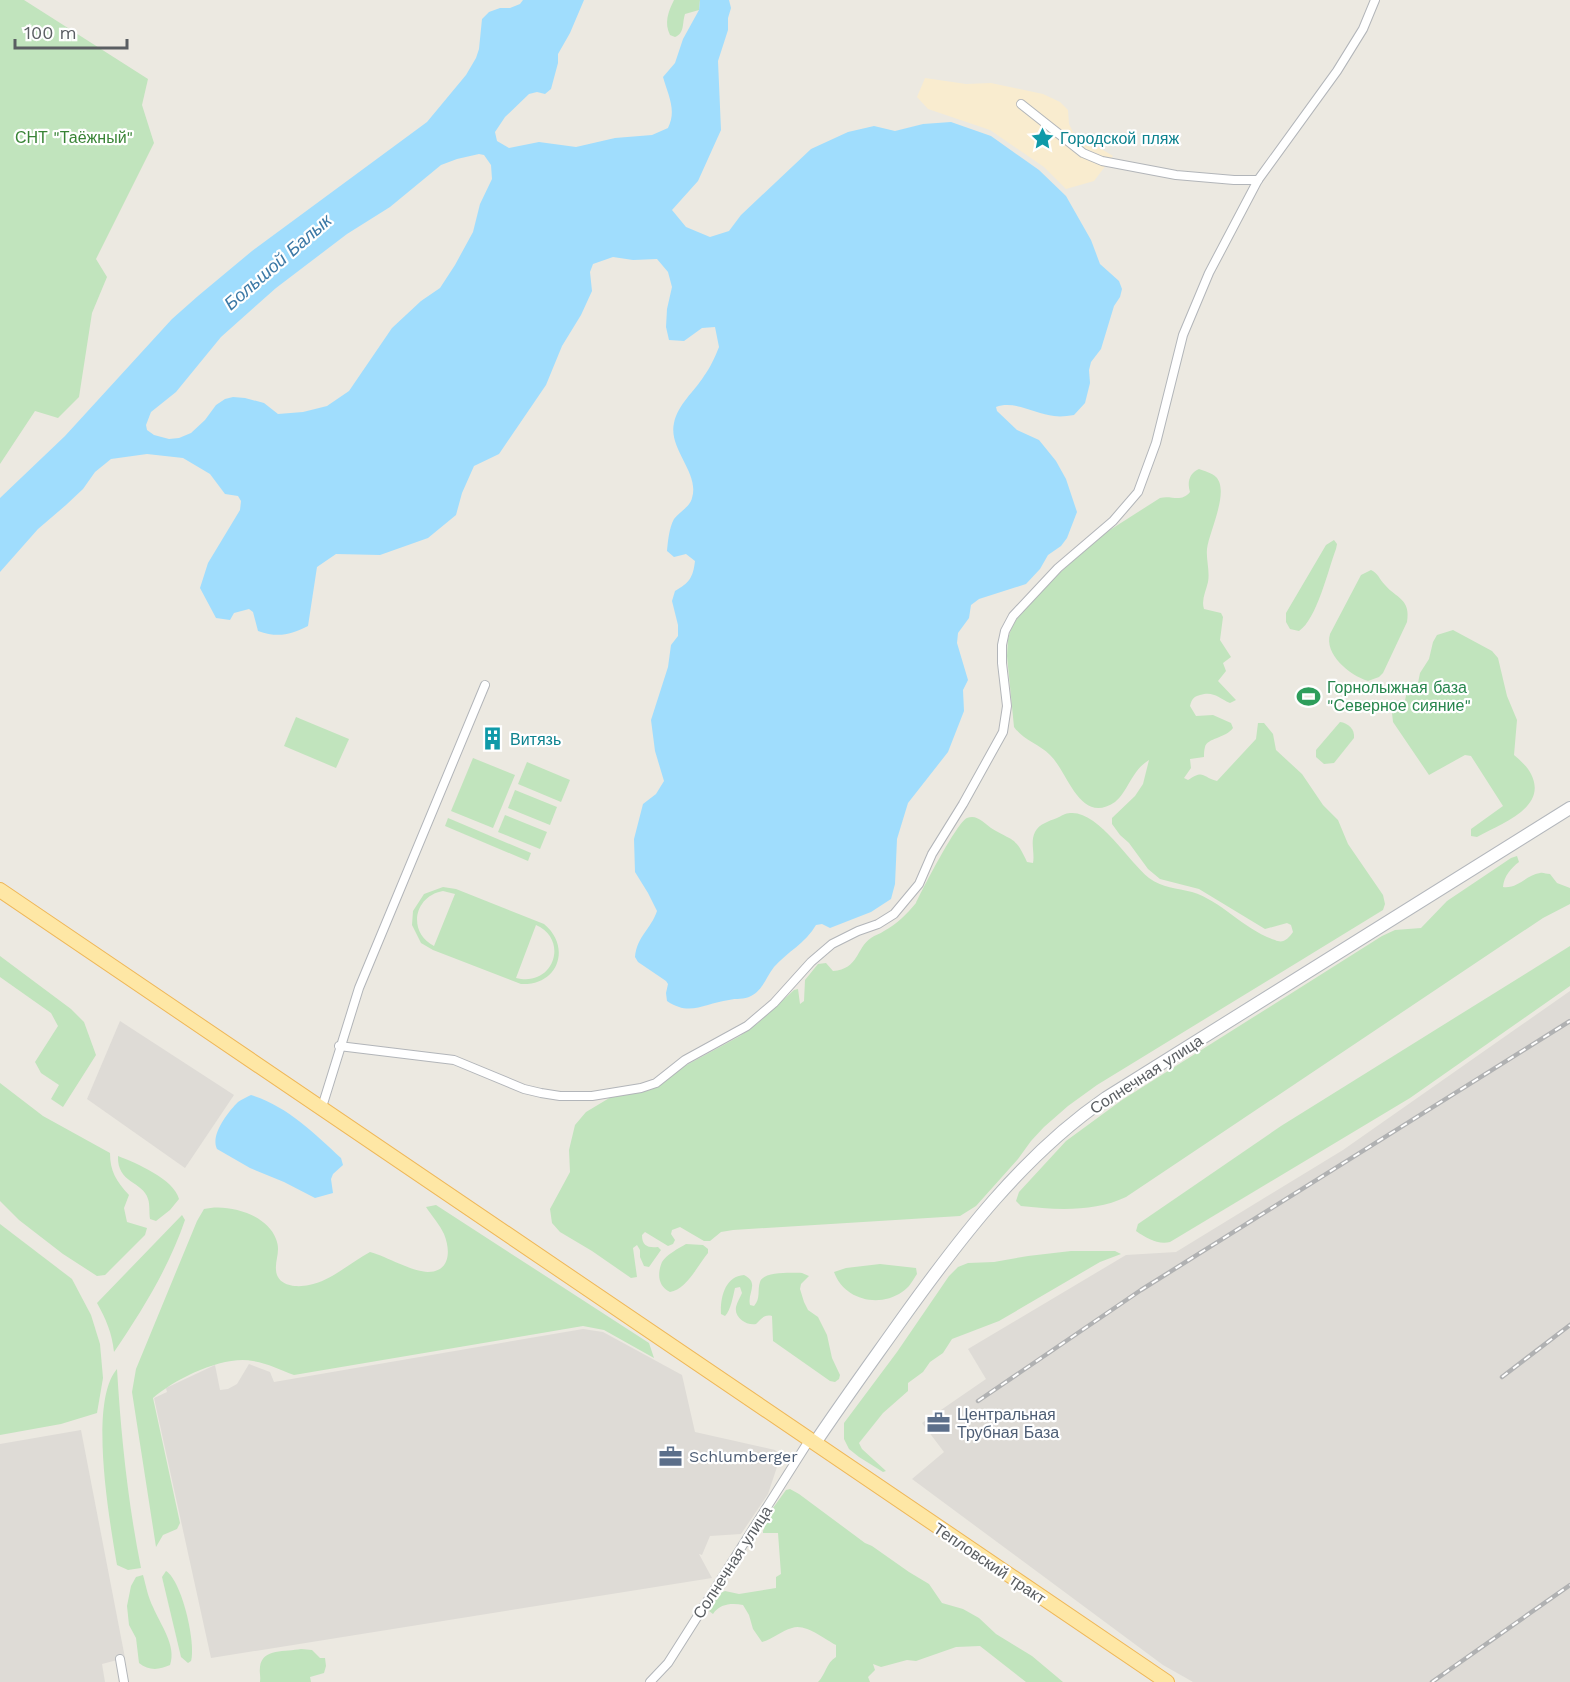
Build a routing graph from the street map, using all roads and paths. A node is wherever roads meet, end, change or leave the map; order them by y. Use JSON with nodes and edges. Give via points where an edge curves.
{"nodes":[{"id":1,"x":1375,"y":0,"type":"edge"},
{"id":2,"x":1021,"y":104,"type":"dead end"},
{"id":3,"x":1258,"y":180,"type":"junction"},
{"id":4,"x":484,"y":685,"type":"dead end"},
{"id":5,"x":1570,"y":808,"type":"edge"},
{"id":6,"x":0,"y":890,"type":"edge"},
{"id":7,"x":339,"y":1046,"type":"junction"},
{"id":8,"x":322,"y":1107,"type":"junction"},
{"id":9,"x":812,"y":1441,"type":"junction"},
{"id":10,"x":120,"y":1659,"type":"dead end"},
{"id":11,"x":124,"y":1682,"type":"edge"},
{"id":12,"x":650,"y":1682,"type":"edge"},
{"id":13,"x":1167,"y":1682,"type":"edge"}],
"edges":[{"from":1,"to":3,"type":"street","via":[[1363,29],[1337,71]]},
{"from":2,"to":3,"type":"street","via":[[1083,153],[1102,161],[1176,175]]},
{"from":3,"to":7,"type":"street","via":[[1209,273],[1183,335],[1156,443],[1138,492],[1013,616],[1002,645],[1007,706],[1003,732],[932,854],[919,884],[894,915],[832,944],[747,1026],[674,1067],[656,1083],[641,1088],[592,1096],[541,1094],[454,1060]]},
{"from":4,"to":7,"type":"street","via":[[359,988]]},
{"from":5,"to":9,"type":"street","name":"Солнечная улица","via":[[1106,1098],[1069,1126],[948,1256]]},
{"from":6,"to":8,"type":"main road","name":"Тепловский тракт"},
{"from":7,"to":8,"type":"street"},
{"from":8,"to":9,"type":"main road","name":"Тепловский тракт"},
{"from":9,"to":12,"type":"street","name":"Солнечная улица","via":[[668,1663]]},
{"from":9,"to":13,"type":"main road","name":"Тепловский тракт"},
{"from":10,"to":11,"type":"street"}]}
